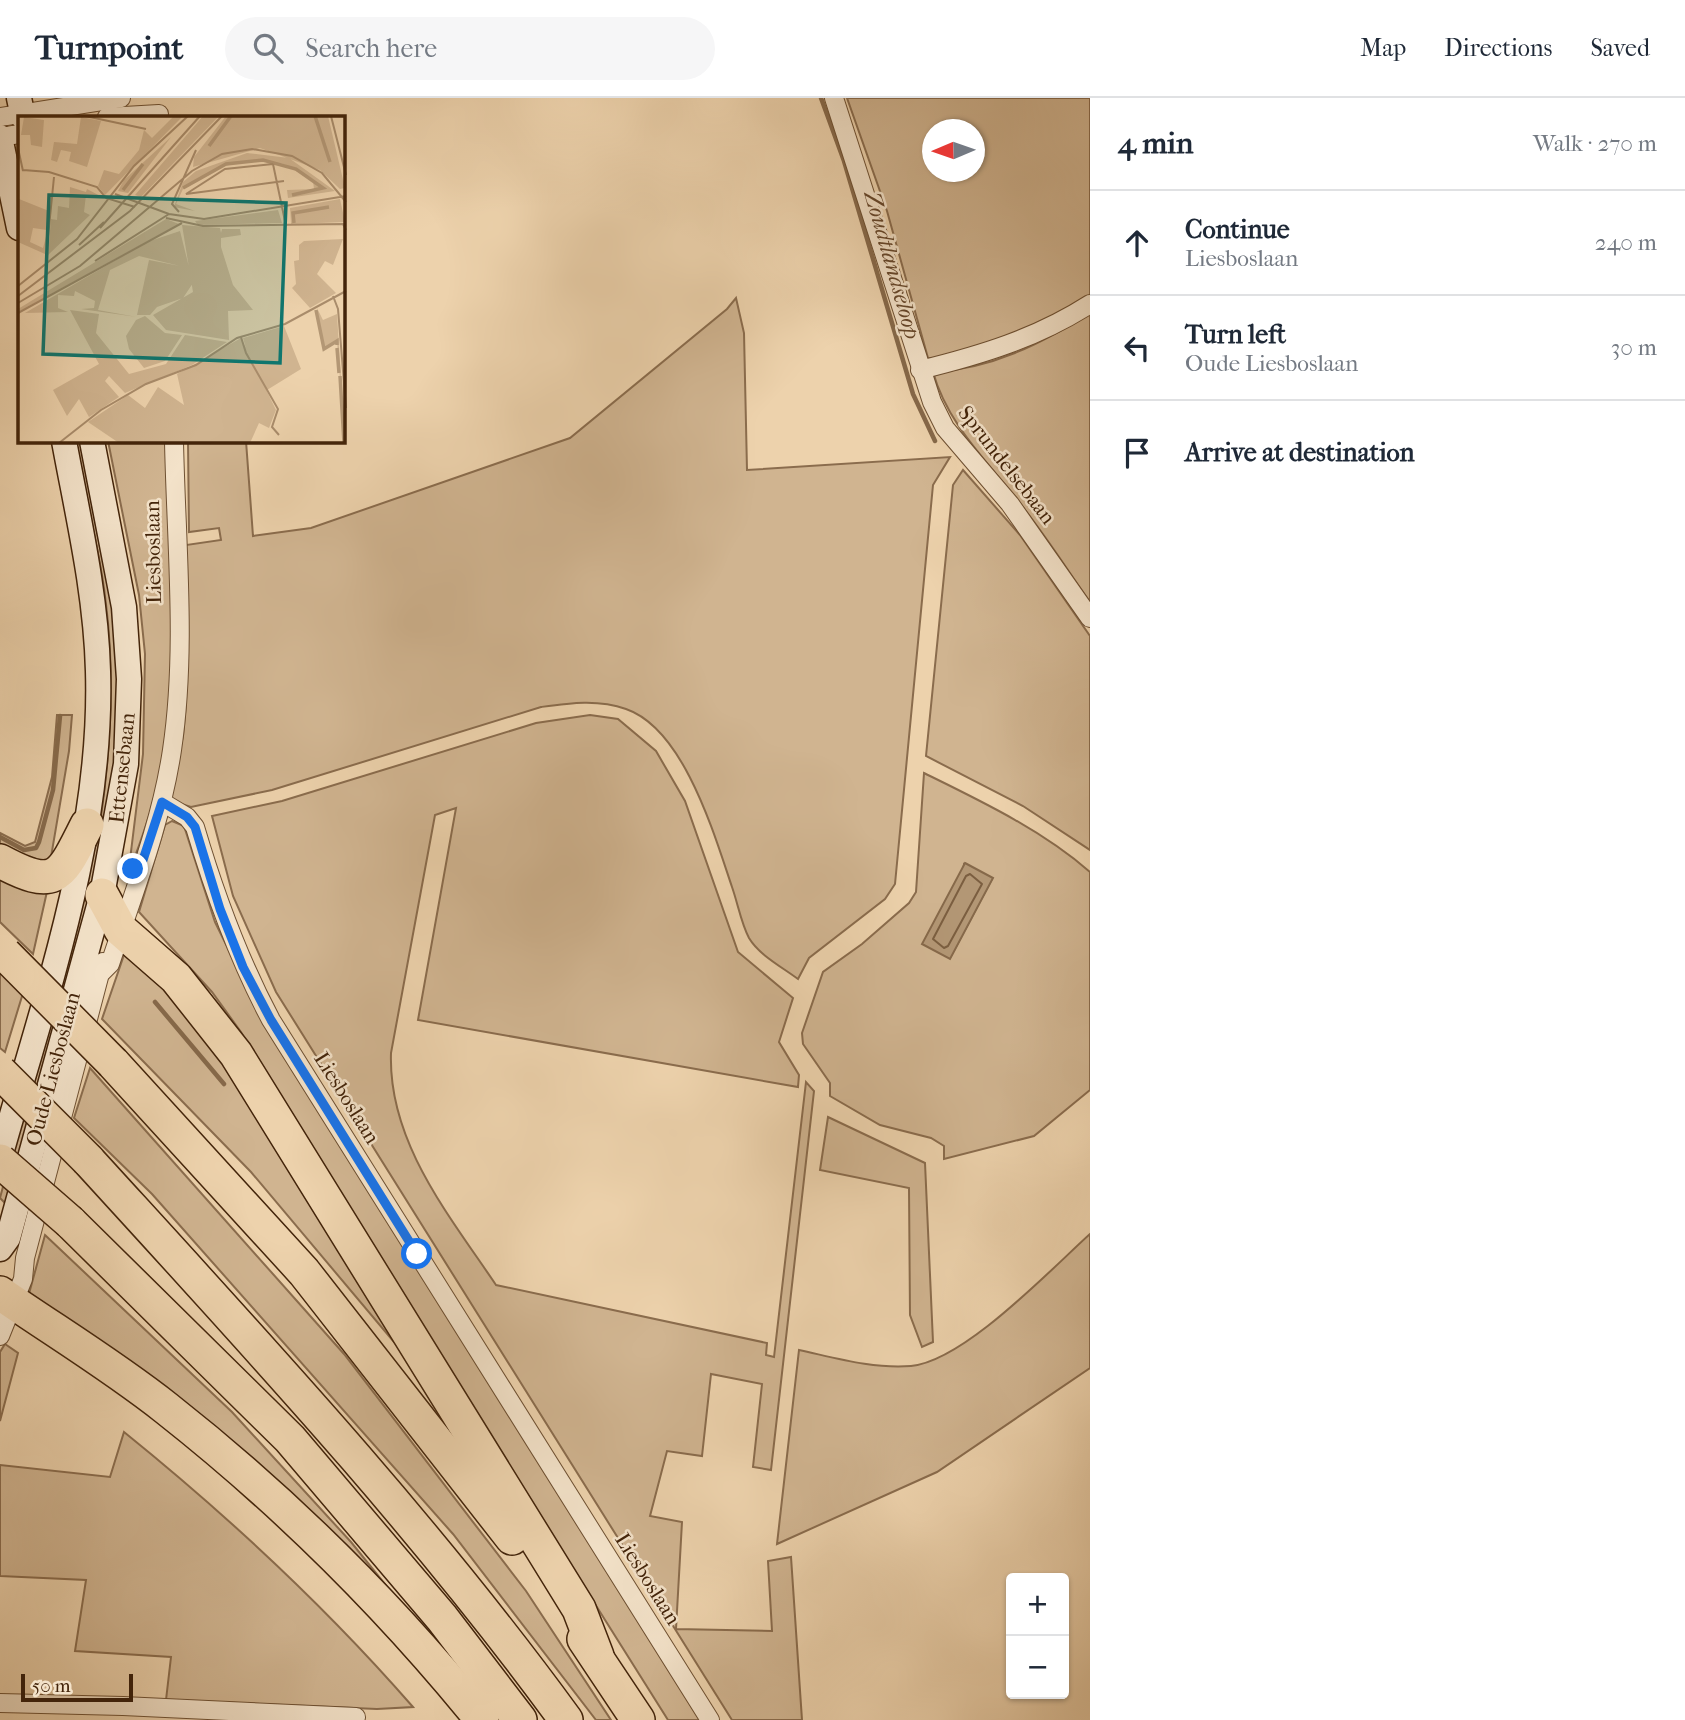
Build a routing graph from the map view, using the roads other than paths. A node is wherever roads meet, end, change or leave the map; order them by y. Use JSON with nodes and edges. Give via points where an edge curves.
{"nodes":[{"id":1,"x":121,"y":98,"type":"edge"},
{"id":2,"x":834,"y":98,"type":"edge"},
{"id":3,"x":158,"y":110,"type":"edge"},
{"id":4,"x":17,"y":116,"type":"edge"},
{"id":5,"x":114,"y":116,"type":"edge"},
{"id":6,"x":0,"y":137,"type":"edge"},
{"id":7,"x":18,"y":223,"type":"edge"},
{"id":8,"x":1090,"y":304,"type":"edge"},
{"id":9,"x":920,"y":370,"type":"junction"},
{"id":10,"x":64,"y":443,"type":"edge"},
{"id":11,"x":92,"y":443,"type":"edge"},
{"id":12,"x":174,"y":443,"type":"edge"},
{"id":13,"x":1090,"y":618,"type":"edge"},
{"id":14,"x":162,"y":802,"type":"junction"},
{"id":15,"x":87,"y":825,"type":"junction"},
{"id":16,"x":0,"y":860,"type":"edge"},
{"id":17,"x":112,"y":916,"type":"junction"},
{"id":18,"x":2,"y":951,"type":"edge"},
{"id":19,"x":0,"y":1072,"type":"edge"},
{"id":20,"x":0,"y":1159,"type":"edge"},
{"id":21,"x":0,"y":1180,"type":"edge"},
{"id":22,"x":69,"y":1228,"type":"junction"},
{"id":23,"x":0,"y":1249,"type":"edge"},
{"id":24,"x":5,"y":1304,"type":"edge"},
{"id":25,"x":0,"y":1336,"type":"edge"},
{"id":26,"x":597,"y":1656,"type":"junction"},
{"id":27,"x":0,"y":1703,"type":"edge"},
{"id":28,"x":356,"y":1717,"type":"dead end"},
{"id":29,"x":482,"y":1720,"type":"edge"},
{"id":30,"x":520,"y":1720,"type":"edge"},
{"id":31,"x":566,"y":1720,"type":"edge"},
{"id":32,"x":638,"y":1720,"type":"edge"},
{"id":33,"x":710,"y":1720,"type":"edge"}],
"edges":[{"from":1,"to":4,"type":"street"},
{"from":2,"to":9,"type":"street","name":"Sprundelsebaan"},
{"from":3,"to":5,"type":"street"},
{"from":4,"to":6,"type":"street"},
{"from":6,"to":7,"type":"main road"},
{"from":8,"to":9,"type":"street","via":[[1034,337]]},
{"from":9,"to":13,"type":"street","name":"Sprundelsebaan","via":[[946,428],[1010,504]]},
{"from":10,"to":15,"type":"main road","name":"Ettensebaan","via":[[97,643],[98,721]]},
{"from":11,"to":17,"type":"main road","name":"Ettensebaan","via":[[118,565],[129,679]]},
{"from":12,"to":14,"type":"street","name":"Liesboslaan","via":[[177,701]]},
{"from":14,"to":17,"type":"street","name":"Oude Liesboslaan","via":[[143,860],[133,869]]},
{"from":14,"to":33,"type":"street","name":"Liesboslaan","via":[[195,827],[220,909],[271,1020]]},
{"from":15,"to":16,"type":"highway","via":[[72,858],[53,875],[32,876]]},
{"from":15,"to":20,"type":"main road","name":"Ettensebaan"},
{"from":17,"to":23,"type":"main road","name":"Ettensebaan","via":[[8,1238]]},
{"from":17,"to":24,"type":"street","name":"Oude Liesboslaan","via":[[103,972],[25,1258]]},
{"from":17,"to":26,"type":"highway","via":[[176,978],[236,1054],[579,1609]]},
{"from":18,"to":26,"type":"highway","bridge":true,"via":[[113,1063],[304,1272],[475,1487]]},
{"from":19,"to":31,"type":"highway","bridge":true,"via":[[88,1160],[291,1383],[493,1620]]},
{"from":20,"to":22,"type":"highway","bridge":true},
{"from":21,"to":22,"type":"highway"},
{"from":22,"to":30,"type":"highway","via":[[290,1439],[442,1618]]},
{"from":24,"to":25,"type":"street","name":"Oude Liesboslaan"},
{"from":24,"to":29,"type":"highway","via":[[164,1406],[293,1515],[406,1629]]},
{"from":26,"to":32,"type":"highway"},
{"from":27,"to":28,"type":"street"}]}
